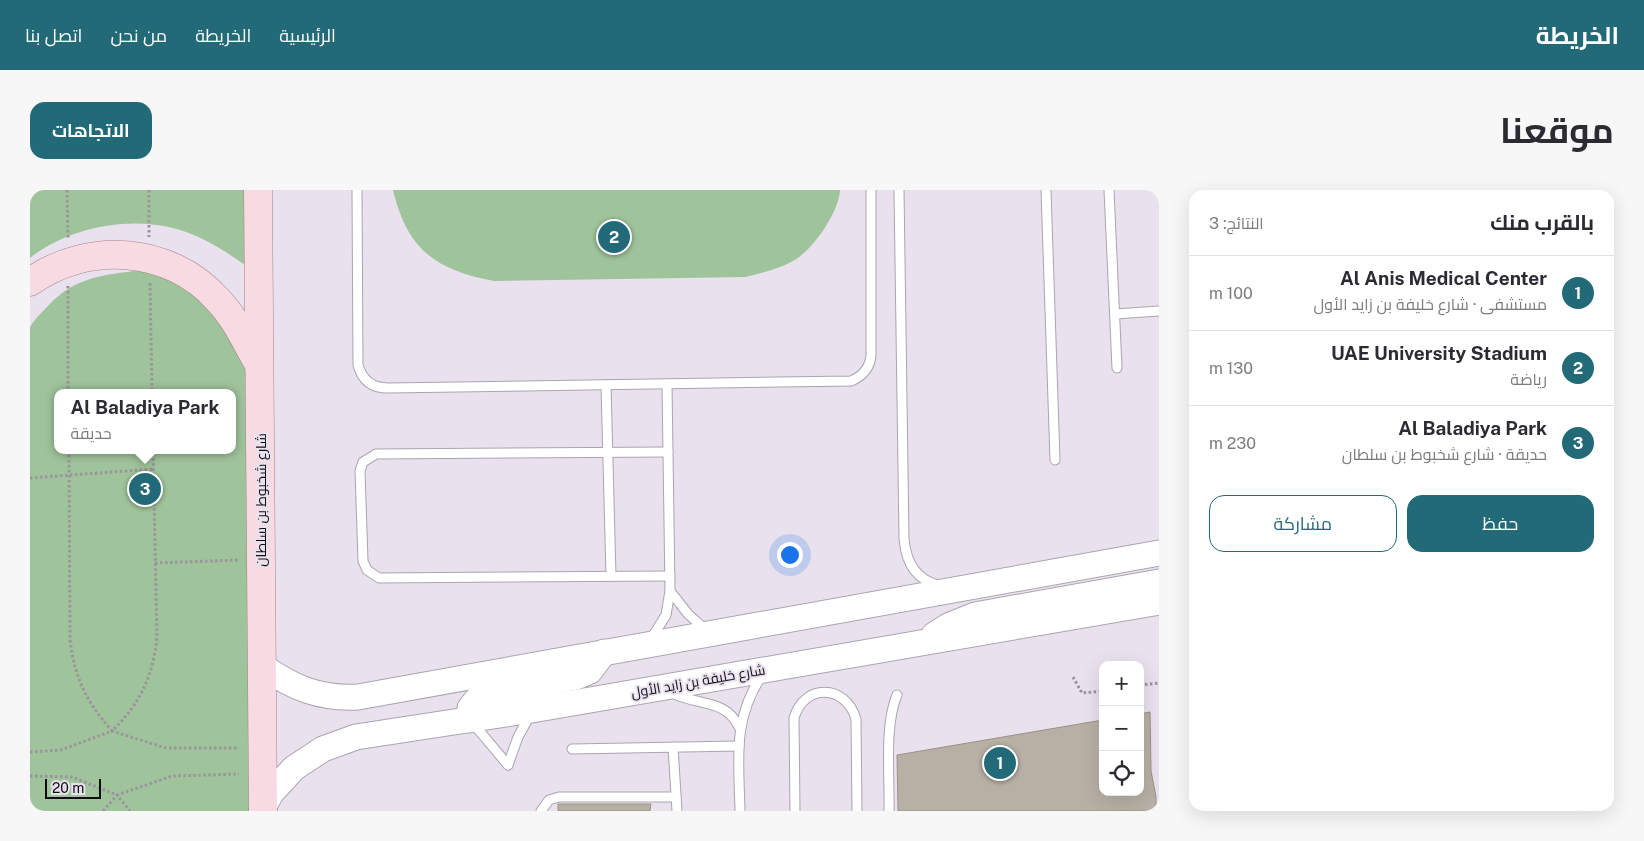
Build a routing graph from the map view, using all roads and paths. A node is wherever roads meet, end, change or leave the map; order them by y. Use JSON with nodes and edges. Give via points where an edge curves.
{"nodes":[{"id":1,"x":67,"y":190,"type":"edge"},
{"id":2,"x":149,"y":190,"type":"edge"},
{"id":3,"x":258,"y":190,"type":"edge"},
{"id":4,"x":357,"y":190,"type":"edge"},
{"id":5,"x":871,"y":190,"type":"edge"},
{"id":6,"x":899,"y":190,"type":"edge"},
{"id":7,"x":1046,"y":190,"type":"edge"},
{"id":8,"x":1109,"y":190,"type":"edge"},
{"id":9,"x":149,"y":259,"type":"junction"},
{"id":10,"x":68,"y":261,"type":"junction"},
{"id":11,"x":30,"y":282,"type":"edge"},
{"id":12,"x":1159,"y":311,"type":"edge"},
{"id":13,"x":1115,"y":314,"type":"junction"},
{"id":14,"x":260,"y":367,"type":"junction"},
{"id":15,"x":1117,"y":368,"type":"dead end"},
{"id":16,"x":667,"y":384,"type":"junction"},
{"id":17,"x":606,"y":385,"type":"junction"},
{"id":18,"x":68,"y":389,"type":"edge"},
{"id":19,"x":152,"y":389,"type":"edge"},
{"id":20,"x":608,"y":452,"type":"junction"},
{"id":21,"x":668,"y":452,"type":"junction"},
{"id":22,"x":69,"y":454,"type":"edge"},
{"id":23,"x":153,"y":454,"type":"edge"},
{"id":24,"x":1055,"y":460,"type":"dead end"},
{"id":25,"x":154,"y":469,"type":"junction"},
{"id":26,"x":69,"y":475,"type":"junction"},
{"id":27,"x":30,"y":478,"type":"edge"},
{"id":28,"x":1159,"y":553,"type":"edge"},
{"id":29,"x":261,"y":559,"type":"junction"},
{"id":30,"x":155,"y":563,"type":"junction"},
{"id":31,"x":611,"y":576,"type":"junction"},
{"id":32,"x":670,"y":576,"type":"junction"},
{"id":33,"x":1159,"y":582,"type":"edge"},
{"id":34,"x":964,"y":588,"type":"junction"},
{"id":35,"x":670,"y":591,"type":"junction"},
{"id":36,"x":1159,"y":602,"type":"edge"},
{"id":37,"x":710,"y":632,"type":"junction"},
{"id":38,"x":646,"y":644,"type":"junction"},
{"id":39,"x":925,"y":644,"type":"junction"},
{"id":40,"x":604,"y":652,"type":"junction"},
{"id":41,"x":262,"y":666,"type":"junction"},
{"id":42,"x":766,"y":669,"type":"junction"},
{"id":43,"x":1073,"y":678,"type":"dead end"},
{"id":44,"x":1159,"y":683,"type":"edge"},
{"id":45,"x":1144,"y":685,"type":"edge"},
{"id":46,"x":662,"y":687,"type":"junction"},
{"id":47,"x":1099,"y":691,"type":"edge"},
{"id":48,"x":897,"y":695,"type":"dead end"},
{"id":49,"x":532,"y":710,"type":"junction"},
{"id":50,"x":470,"y":720,"type":"junction"},
{"id":51,"x":739,"y":727,"type":"junction"},
{"id":52,"x":112,"y":730,"type":"junction"},
{"id":53,"x":740,"y":746,"type":"junction"},
{"id":54,"x":673,"y":747,"type":"junction"},
{"id":55,"x":572,"y":749,"type":"dead end"},
{"id":56,"x":30,"y":752,"type":"edge"},
{"id":57,"x":240,"y":753,"type":"dead end"},
{"id":58,"x":240,"y":766,"type":"dead end"},
{"id":59,"x":30,"y":776,"type":"edge"},
{"id":60,"x":117,"y":795,"type":"junction"},
{"id":61,"x":676,"y":797,"type":"junction"},
{"id":62,"x":263,"y":810,"type":"edge"},
{"id":63,"x":103,"y":811,"type":"edge"},
{"id":64,"x":130,"y":811,"type":"edge"},
{"id":65,"x":541,"y":811,"type":"edge"},
{"id":66,"x":677,"y":811,"type":"edge"},
{"id":67,"x":740,"y":811,"type":"edge"},
{"id":68,"x":795,"y":811,"type":"edge"},
{"id":69,"x":857,"y":811,"type":"edge"},
{"id":70,"x":889,"y":811,"type":"edge"}],
"edges":[{"from":1,"to":10,"type":"path"},
{"from":2,"to":9,"type":"path"},
{"from":3,"to":14,"type":"main road","name":"شارع شخبوط بن سلطان"},
{"from":4,"to":17,"type":"lane","via":[[358,365],[368,383],[388,388]]},
{"from":5,"to":16,"type":"lane","via":[[871,355],[864,374],[851,382]]},
{"from":6,"to":34,"type":"lane","via":[[905,548],[911,565],[922,578]]},
{"from":7,"to":24,"type":"lane"},
{"from":8,"to":13,"type":"lane"},
{"from":9,"to":10,"type":"main road","via":[[108,254]]},
{"from":9,"to":14,"type":"main road","via":[[186,273],[216,298],[229,312]]},
{"from":9,"to":19,"type":"path"},
{"from":10,"to":11,"type":"main road"},
{"from":10,"to":18,"type":"path"},
{"from":12,"to":13,"type":"lane"},
{"from":13,"to":15,"type":"lane"},
{"from":14,"to":29,"type":"main road","name":"شارع شخبوط بن سلطان"},
{"from":16,"to":17,"type":"lane"},
{"from":16,"to":21,"type":"lane"},
{"from":17,"to":20,"type":"lane"},
{"from":20,"to":21,"type":"lane"},
{"from":20,"to":31,"type":"lane"},
{"from":20,"to":31,"type":"lane","via":[[376,454],[363,462],[360,471],[363,561],[374,576]]},
{"from":21,"to":32,"type":"lane"},
{"from":22,"to":26,"type":"path"},
{"from":23,"to":25,"type":"path"},
{"from":25,"to":26,"type":"path"},
{"from":25,"to":30,"type":"path"},
{"from":26,"to":27,"type":"path"},
{"from":26,"to":52,"type":"path","via":[[72,655],[88,701]]},
{"from":28,"to":34,"type":"main road"},
{"from":29,"to":30,"type":"path"},
{"from":29,"to":41,"type":"main road","name":"شارع شخبوط بن سلطان"},
{"from":30,"to":52,"type":"path","via":[[157,637],[151,674],[137,703]]},
{"from":31,"to":32,"type":"lane"},
{"from":32,"to":35,"type":"lane"},
{"from":33,"to":39,"type":"main road","via":[[974,615],[948,626]]},
{"from":34,"to":37,"type":"main road"},
{"from":35,"to":37,"type":"lane","via":[[688,614]]},
{"from":35,"to":38,"type":"lane","via":[[664,620]]},
{"from":36,"to":39,"type":"main road","name":"شارع خليفة بن زايد الأول"},
{"from":37,"to":38,"type":"main road"},
{"from":38,"to":40,"type":"main road"},
{"from":39,"to":42,"type":"main road","name":"شارع خليفة بن زايد الأول"},
{"from":40,"to":41,"type":"main road","via":[[351,697],[329,697],[301,690]]},
{"from":40,"to":50,"type":"main road","via":[[596,665],[576,677],[479,697],[470,708]]},
{"from":41,"to":62,"type":"main road","name":"شارع شخبوط بن سلطان"},
{"from":42,"to":46,"type":"main road","name":"شارع خليفة بن زايد الأول"},
{"from":42,"to":51,"type":"lane","via":[[750,697]]},
{"from":43,"to":47,"type":"path","via":[[1082,693]]},
{"from":44,"to":45,"type":"path"},
{"from":46,"to":49,"type":"main road","name":"شارع خليفة بن زايد الأول"},
{"from":46,"to":51,"type":"lane","via":[[682,698],[724,708]]},
{"from":48,"to":70,"type":"lane","via":[[890,725]]},
{"from":49,"to":50,"type":"main road","name":"شارع خليفة بن زايد الأول"},
{"from":49,"to":50,"type":"lane","via":[[508,765]]},
{"from":50,"to":62,"type":"main road","name":"شارع خليفة بن زايد الأول","via":[[339,742],[308,757],[294,768],[271,793]]},
{"from":51,"to":53,"type":"lane"},
{"from":52,"to":56,"type":"path","via":[[61,750]]},
{"from":52,"to":57,"type":"path","via":[[166,748],[239,747]]},
{"from":53,"to":54,"type":"lane"},
{"from":53,"to":67,"type":"lane"},
{"from":54,"to":55,"type":"lane"},
{"from":54,"to":61,"type":"lane"},
{"from":58,"to":60,"type":"path","via":[[239,774],[172,776]]},
{"from":59,"to":60,"type":"path","via":[[72,777]]},
{"from":60,"to":63,"type":"path"},
{"from":60,"to":64,"type":"path"},
{"from":61,"to":65,"type":"lane","via":[[559,797],[549,800]]},
{"from":61,"to":66,"type":"lane"},
{"from":68,"to":69,"type":"lane","via":[[794,718],[806,698],[821,692],[837,694],[854,711]]}]}
